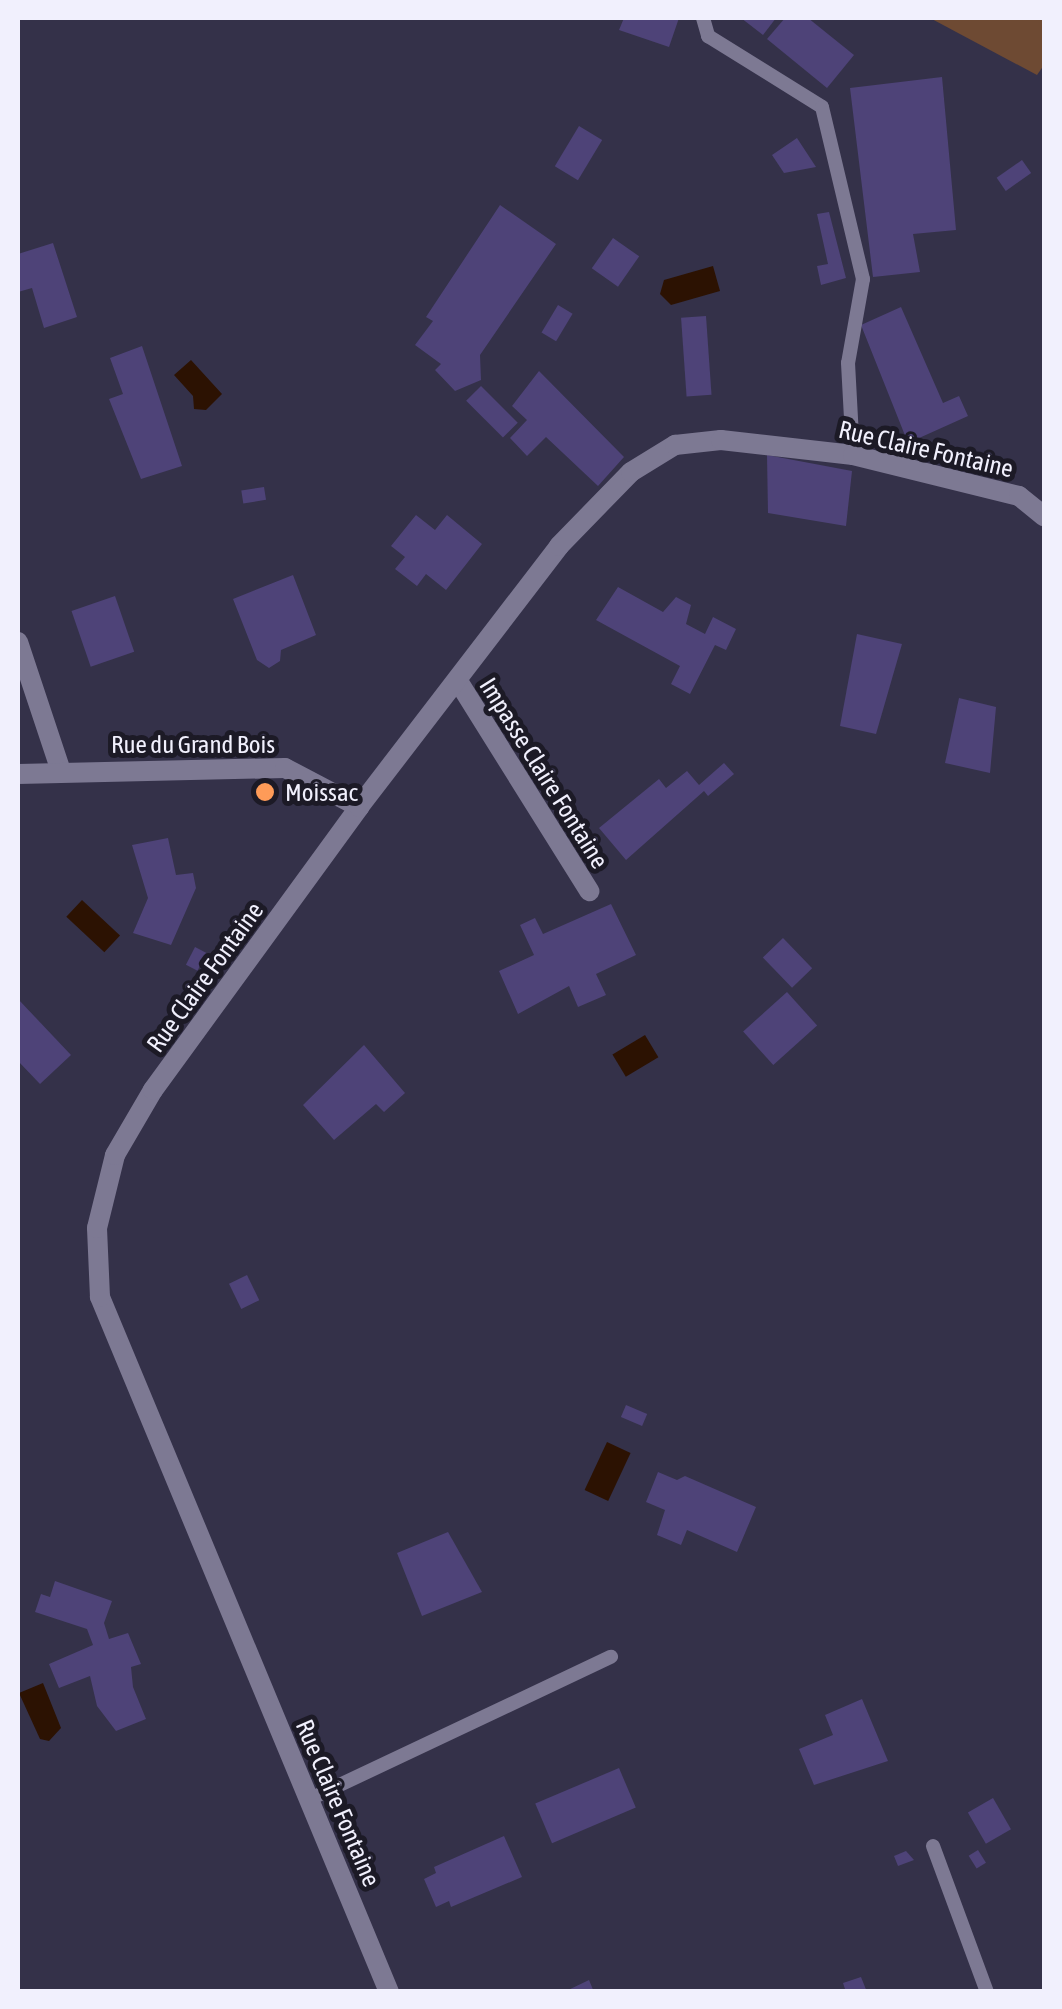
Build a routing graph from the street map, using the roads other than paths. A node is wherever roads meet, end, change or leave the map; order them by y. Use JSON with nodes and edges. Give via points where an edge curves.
{"nodes":[{"id":1,"x":703,"y":18,"type":"edge"},
{"id":2,"x":853,"y":455,"type":"junction"},
{"id":3,"x":1044,"y":516,"type":"edge"},
{"id":4,"x":18,"y":642,"type":"edge"},
{"id":5,"x":458,"y":681,"type":"junction"},
{"id":6,"x":60,"y":768,"type":"junction"},
{"id":7,"x":18,"y":774,"type":"edge"},
{"id":8,"x":359,"y":807,"type":"junction"},
{"id":9,"x":589,"y":891,"type":"dead end"},
{"id":10,"x":610,"y":1657,"type":"dead end"},
{"id":11,"x":310,"y":1800,"type":"junction"},
{"id":12,"x":933,"y":1846,"type":"dead end"},
{"id":13,"x":389,"y":1992,"type":"edge"},
{"id":14,"x":987,"y":1992,"type":"edge"}],
"edges":[{"from":1,"to":2,"type":"lane","via":[[708,36],[822,106],[863,279],[848,363]]},
{"from":2,"to":3,"type":"street","name":"Rue Claire Fontaine","via":[[1020,496]]},
{"from":2,"to":5,"type":"street","name":"Rue Claire Fontaine","via":[[721,440],[676,445],[631,472],[559,546]]},
{"from":4,"to":6,"type":"street"},
{"from":5,"to":8,"type":"street","name":"Rue Claire Fontaine"},
{"from":5,"to":9,"type":"street","name":"Impasse Claire Fontaine"},
{"from":6,"to":7,"type":"street","name":"Rue du Grand Bois"},
{"from":6,"to":8,"type":"street","name":"Rue du Grand Bois","via":[[285,768]]},
{"from":8,"to":11,"type":"street","name":"Rue Claire Fontaine","via":[[153,1090],[116,1155],[98,1228],[100,1297]]},
{"from":10,"to":11,"type":"lane"},
{"from":11,"to":13,"type":"street","name":"Rue Claire Fontaine"},
{"from":12,"to":14,"type":"lane"}]}
